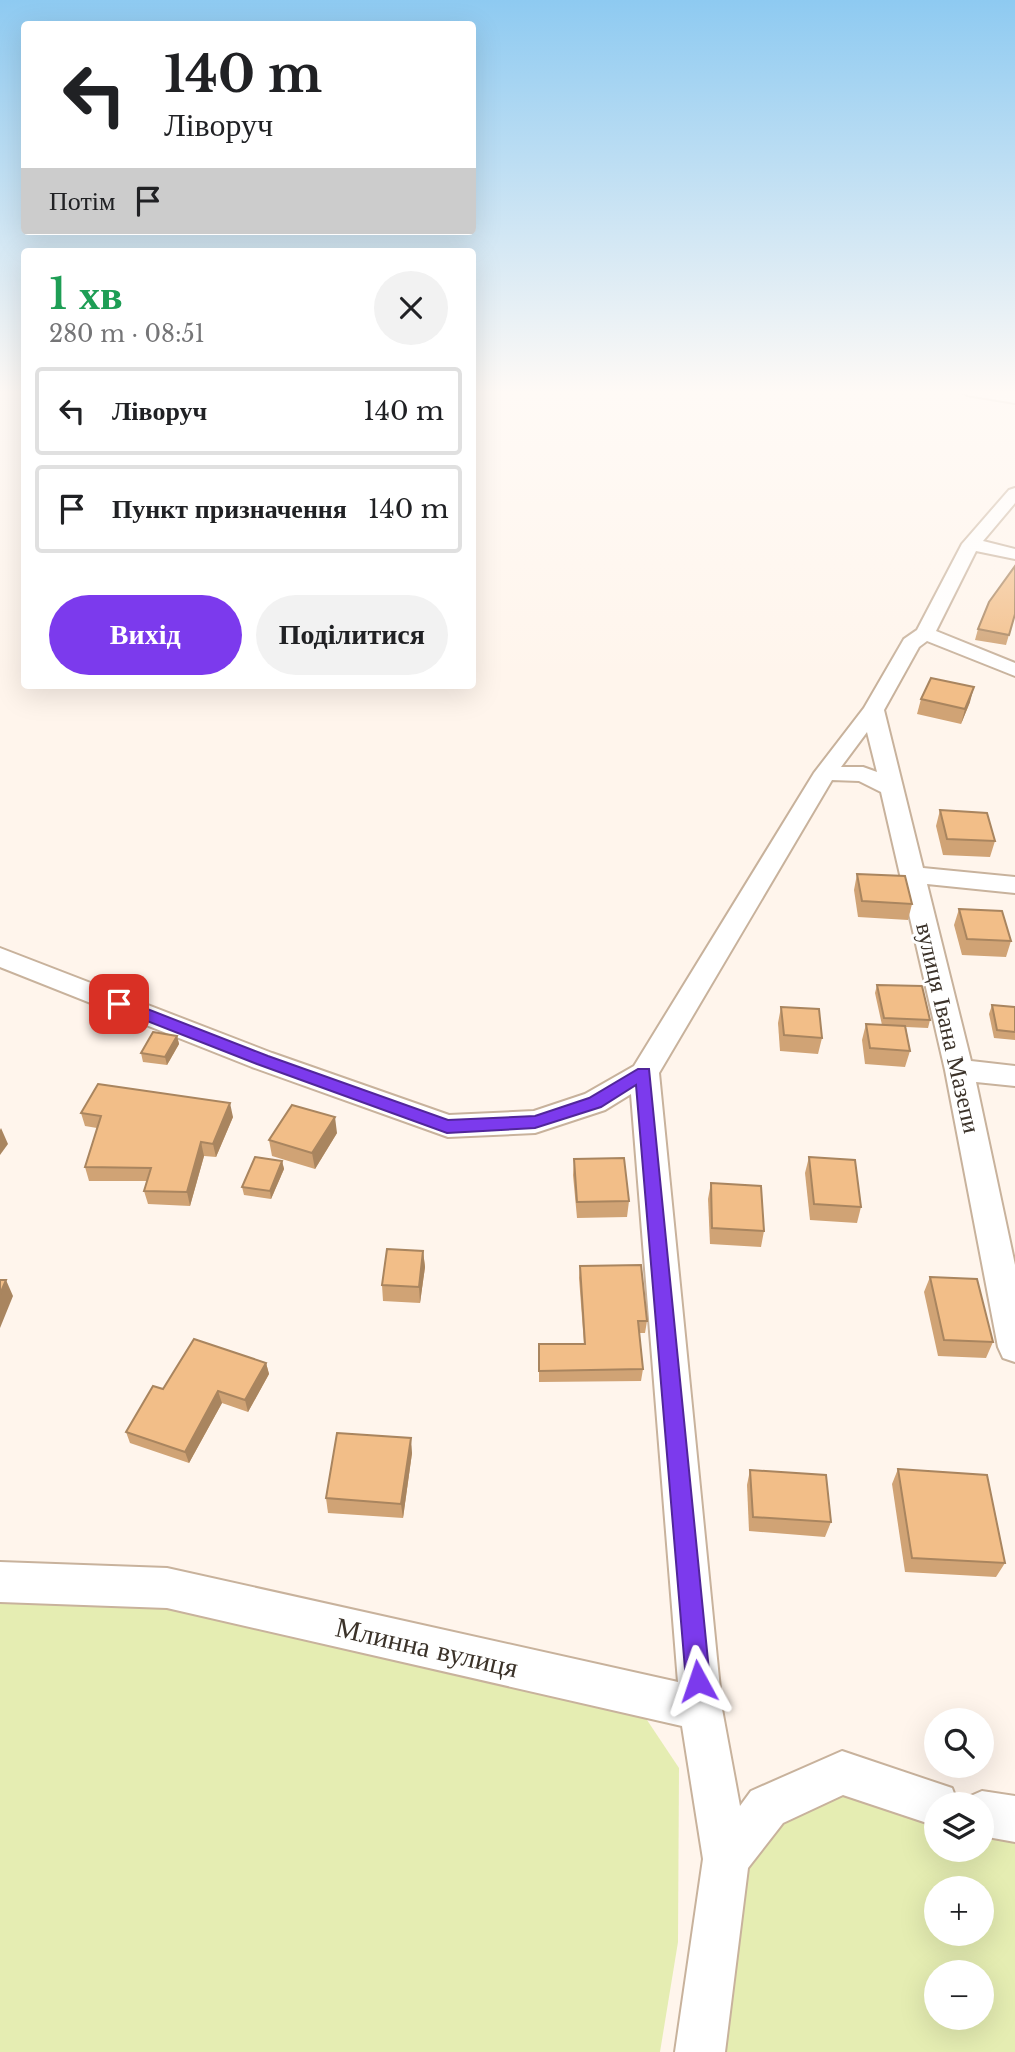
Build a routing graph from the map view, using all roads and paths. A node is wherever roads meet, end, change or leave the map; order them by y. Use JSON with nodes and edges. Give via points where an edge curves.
{"nodes":[{"id":1,"x":1015,"y":493,"type":"edge"},
{"id":2,"x":971,"y":544,"type":"junction"},
{"id":3,"x":1015,"y":554,"type":"edge"},
{"id":4,"x":925,"y":634,"type":"junction"},
{"id":5,"x":1015,"y":670,"type":"edge"},
{"id":6,"x":873,"y":710,"type":"junction"},
{"id":7,"x":825,"y":773,"type":"junction"},
{"id":8,"x":893,"y":789,"type":"junction"},
{"id":9,"x":913,"y":875,"type":"junction"},
{"id":10,"x":1015,"y":885,"type":"edge"},
{"id":11,"x":0,"y":957,"type":"edge"},
{"id":12,"x":959,"y":1070,"type":"junction"},
{"id":13,"x":644,"y":1073,"type":"junction"},
{"id":14,"x":1015,"y":1076,"type":"edge"},
{"id":15,"x":1015,"y":1347,"type":"edge"},
{"id":16,"x":0,"y":1582,"type":"edge"},
{"id":17,"x":701,"y":1709,"type":"junction"},
{"id":18,"x":924,"y":1800,"type":"edge"},
{"id":19,"x":994,"y":1816,"type":"edge"},
{"id":20,"x":1015,"y":1819,"type":"edge"},
{"id":21,"x":726,"y":1859,"type":"junction"},
{"id":22,"x":700,"y":2052,"type":"edge"}],
"edges":[{"from":1,"to":2,"type":"street"},
{"from":2,"to":3,"type":"street"},
{"from":2,"to":4,"type":"street"},
{"from":4,"to":5,"type":"street"},
{"from":4,"to":6,"type":"street","via":[[911,643]]},
{"from":6,"to":7,"type":"street"},
{"from":6,"to":8,"type":"street","name":"вулиця Івана Мазепи"},
{"from":7,"to":8,"type":"street","via":[[863,774]]},
{"from":7,"to":13,"type":"street"},
{"from":8,"to":9,"type":"street","name":"вулиця Івана Мазепи"},
{"from":9,"to":10,"type":"street"},
{"from":9,"to":12,"type":"street","name":"вулиця Івана Мазепи"},
{"from":11,"to":13,"type":"street","via":[[262,1060],[447,1126],[535,1122],[595,1102]]},
{"from":12,"to":14,"type":"street"},
{"from":12,"to":15,"type":"street","name":"вулиця Івана Мазепи"},
{"from":13,"to":17,"type":"street"},
{"from":16,"to":17,"type":"street","name":"Млинна вулиця","via":[[167,1588]]},
{"from":17,"to":21,"type":"street"},
{"from":18,"to":21,"type":"street","via":[[842,1773],[767,1807]]},
{"from":19,"to":20,"type":"street"},
{"from":21,"to":22,"type":"street"}]}
